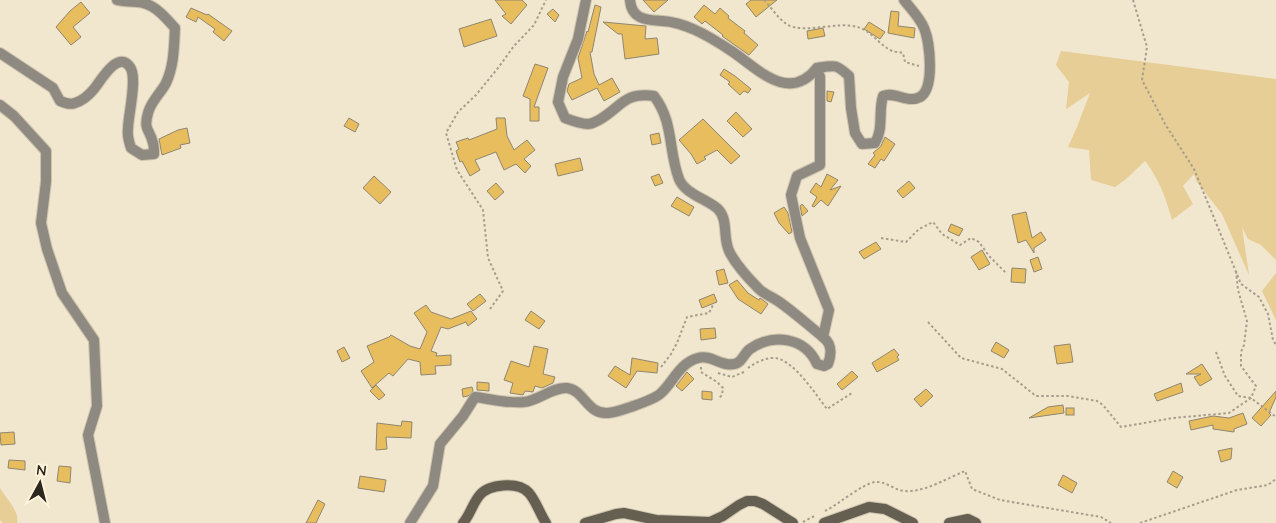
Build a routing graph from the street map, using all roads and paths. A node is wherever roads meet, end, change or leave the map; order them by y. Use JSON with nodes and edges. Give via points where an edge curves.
{"nodes":[{"id":1,"x":116,"y":0,"type":"edge"},
{"id":2,"x":546,"y":0,"type":"edge"},
{"id":3,"x":586,"y":0,"type":"edge"},
{"id":4,"x":630,"y":0,"type":"edge"},
{"id":5,"x":764,"y":0,"type":"edge"},
{"id":6,"x":904,"y":0,"type":"edge"},
{"id":7,"x":1133,"y":0,"type":"edge"},
{"id":8,"x":0,"y":53,"type":"edge"},
{"id":9,"x":929,"y":66,"type":"junction"},
{"id":10,"x":817,"y":68,"type":"junction"},
{"id":11,"x":0,"y":106,"type":"edge"},
{"id":12,"x":881,"y":238,"type":"dead end"},
{"id":13,"x":1236,"y":271,"type":"junction"},
{"id":14,"x":1007,"y":274,"type":"dead end"},
{"id":15,"x":713,"y":305,"type":"dead end"},
{"id":16,"x":490,"y":309,"type":"dead end"},
{"id":17,"x":928,"y":322,"type":"dead end"},
{"id":18,"x":823,"y":337,"type":"junction"},
{"id":19,"x":1276,"y":345,"type":"edge"},
{"id":20,"x":1216,"y":352,"type":"dead end"},
{"id":21,"x":698,"y":358,"type":"junction"},
{"id":22,"x":660,"y":367,"type":"dead end"},
{"id":23,"x":715,"y":371,"type":"dead end"},
{"id":24,"x":852,"y":393,"type":"dead end"},
{"id":25,"x":719,"y":398,"type":"dead end"},
{"id":26,"x":1251,"y":398,"type":"junction"},
{"id":27,"x":1276,"y":417,"type":"edge"},
{"id":28,"x":1276,"y":479,"type":"edge"},
{"id":29,"x":825,"y":511,"type":"dead end"},
{"id":30,"x":820,"y":519,"type":"edge"},
{"id":31,"x":105,"y":523,"type":"edge"},
{"id":32,"x":410,"y":523,"type":"edge"},
{"id":33,"x":463,"y":523,"type":"edge"},
{"id":34,"x":546,"y":523,"type":"edge"},
{"id":35,"x":585,"y":523,"type":"edge"},
{"id":36,"x":793,"y":523,"type":"edge"},
{"id":37,"x":801,"y":523,"type":"edge"},
{"id":38,"x":913,"y":523,"type":"edge"},
{"id":39,"x":949,"y":523,"type":"edge"},
{"id":40,"x":976,"y":523,"type":"edge"},
{"id":41,"x":1111,"y":523,"type":"edge"},
{"id":42,"x":1140,"y":523,"type":"edge"}],
"edges":[{"from":1,"to":8,"type":"street","via":[[152,6],[175,28],[170,71],[148,112],[146,128],[154,142],[154,154],[142,155],[130,148],[127,130],[133,72],[130,65],[119,62],[84,99],[70,104],[60,101],[53,88]]},
{"from":2,"to":16,"type":"path","via":[[534,25],[458,112],[446,133],[457,170],[483,210],[488,258],[503,292]]},
{"from":3,"to":18,"type":"street","via":[[578,39],[563,77],[558,102],[566,118],[591,125],[609,115],[625,99],[640,94],[654,96],[661,104],[668,123],[680,181],[719,210],[729,252],[760,290]]},
{"from":4,"to":10,"type":"street","via":[[637,16],[694,29],[767,78],[785,84],[800,82]]},
{"from":5,"to":9,"type":"path","via":[[789,26],[859,27],[890,50],[903,53],[905,62]]},
{"from":6,"to":9,"type":"street","via":[[924,28]]},
{"from":7,"to":13,"type":"path","via":[[1147,48],[1142,80],[1194,169]]},
{"from":9,"to":10,"type":"street","via":[[929,83],[921,97],[911,100],[888,94],[883,96],[880,136],[875,143],[868,144],[862,144],[855,134],[849,76],[839,67]]},
{"from":10,"to":18,"type":"street","via":[[820,77],[820,165],[797,176],[791,194],[800,238],[829,310]]},
{"from":11,"to":31,"type":"street","via":[[14,116],[46,151],[41,222],[47,249],[62,294],[94,340],[96,406],[88,435]]},
{"from":12,"to":14,"type":"path","via":[[906,242],[919,229],[933,222],[942,234],[960,245],[971,238],[979,242]]},
{"from":13,"to":19,"type":"path","via":[[1241,284],[1258,297],[1268,314]]},
{"from":13,"to":26,"type":"path","via":[[1246,321],[1242,366],[1256,386]]},
{"from":15,"to":22,"type":"path","via":[[709,313],[687,318],[671,354]]},
{"from":17,"to":26,"type":"path","via":[[961,358],[1002,369],[1036,396],[1068,396],[1097,401],[1103,404],[1120,427],[1229,413]]},
{"from":18,"to":21,"type":"street","via":[[829,342],[831,356],[824,366],[816,364],[813,355],[790,340],[773,339],[759,343],[735,364]]},
{"from":20,"to":26,"type":"path","via":[[1225,376],[1238,396]]},
{"from":21,"to":25,"type":"path","via":[[702,362],[702,372],[722,388]]},
{"from":21,"to":32,"type":"street","via":[[677,372],[659,394],[606,413],[595,411],[575,390],[565,388],[526,402],[475,397],[440,444],[433,486]]},
{"from":23,"to":24,"type":"path","via":[[732,377],[763,359],[775,358],[792,368],[827,409]]},
{"from":26,"to":27,"type":"path"},
{"from":28,"to":42,"type":"path","via":[[1268,485],[1237,490]]},
{"from":29,"to":41,"type":"path","via":[[875,482],[915,492],[965,471],[972,489],[1000,500],[1101,516]]},
{"from":30,"to":37,"type":"path"},
{"from":30,"to":38,"type":"main road","via":[[869,506],[885,509]]},
{"from":33,"to":34,"type":"main road","via":[[479,496],[486,491],[513,486],[529,492]]},
{"from":35,"to":36,"type":"main road","via":[[624,513],[656,520],[710,522],[747,501],[763,504]]},
{"from":39,"to":40,"type":"main road","via":[[968,519]]}]}
